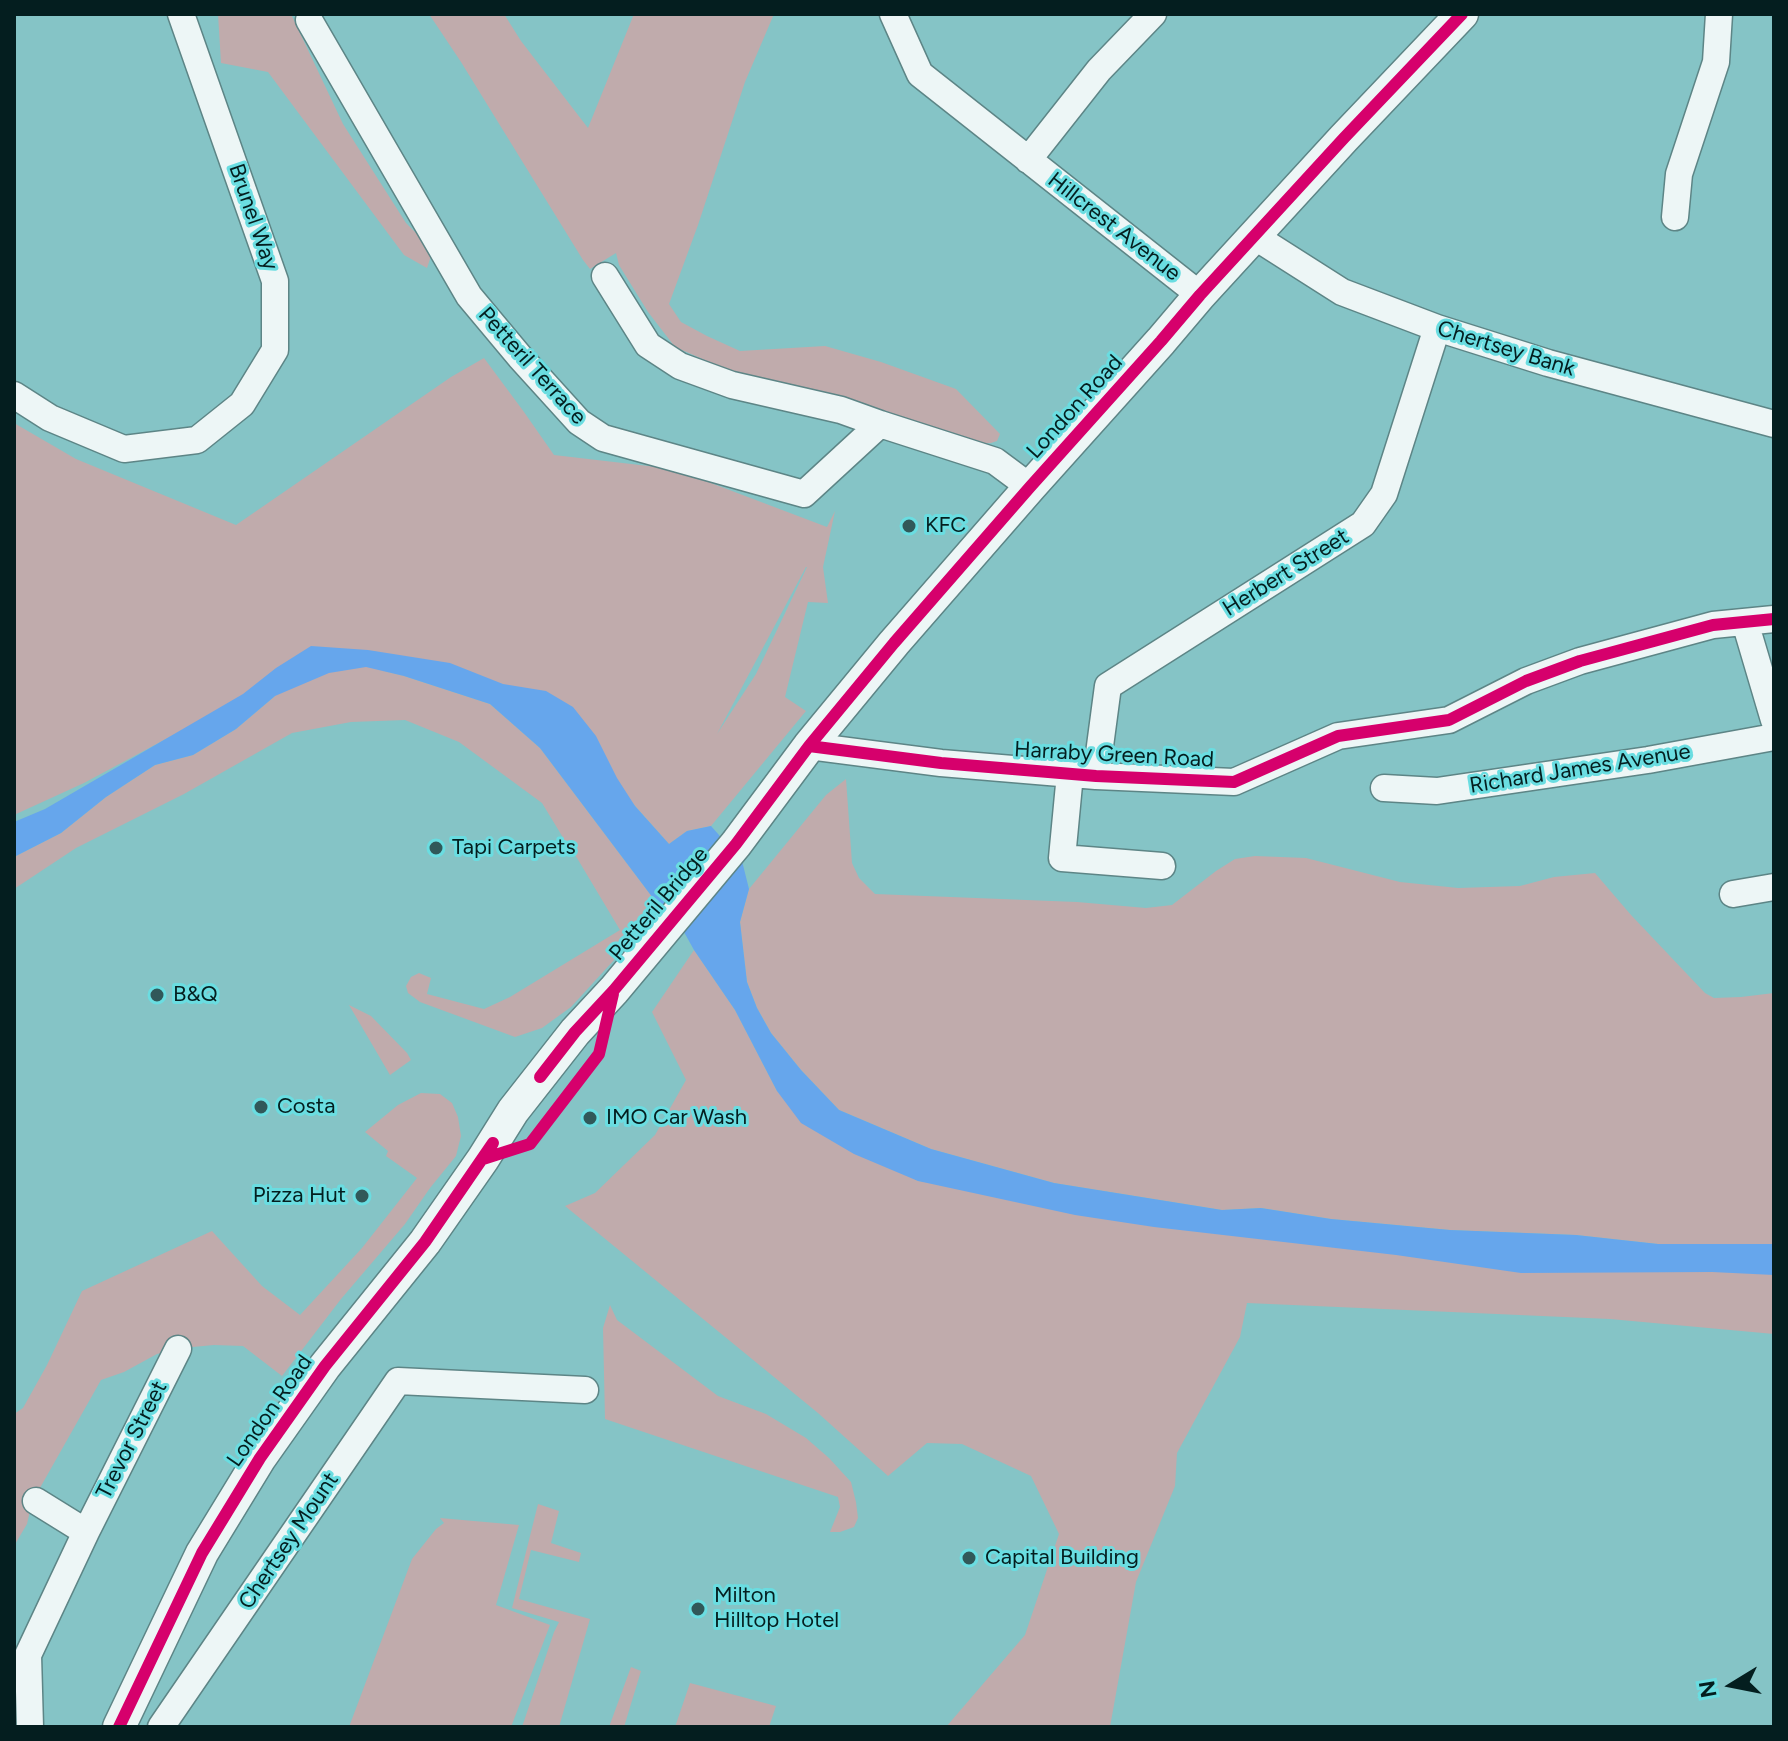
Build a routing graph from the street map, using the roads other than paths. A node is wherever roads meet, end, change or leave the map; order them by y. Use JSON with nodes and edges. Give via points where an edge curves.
{"nodes":[{"id":1,"x":181,"y":14,"type":"edge"},
{"id":2,"x":893,"y":14,"type":"edge"},
{"id":3,"x":1153,"y":14,"type":"edge"},
{"id":4,"x":1462,"y":14,"type":"edge"},
{"id":5,"x":1719,"y":14,"type":"edge"},
{"id":6,"x":309,"y":20,"type":"dead end"},
{"id":7,"x":1028,"y":160,"type":"junction"},
{"id":8,"x":1675,"y":217,"type":"dead end"},
{"id":9,"x":1254,"y":236,"type":"junction"},
{"id":10,"x":605,"y":276,"type":"dead end"},
{"id":11,"x":1200,"y":295,"type":"junction"},
{"id":12,"x":1437,"y":328,"type":"junction"},
{"id":13,"x":14,"y":395,"type":"edge"},
{"id":14,"x":880,"y":424,"type":"junction"},
{"id":15,"x":1774,"y":424,"type":"edge"},
{"id":16,"x":1030,"y":487,"type":"junction"},
{"id":17,"x":1774,"y":619,"type":"edge"},
{"id":18,"x":1745,"y":622,"type":"junction"},
{"id":19,"x":1774,"y":720,"type":"edge"},
{"id":20,"x":1774,"y":737,"type":"edge"},
{"id":21,"x":809,"y":746,"type":"junction"},
{"id":22,"x":1083,"y":775,"type":"junction"},
{"id":23,"x":1384,"y":788,"type":"dead end"},
{"id":24,"x":736,"y":844,"type":"joint"},
{"id":25,"x":1162,"y":866,"type":"dead end"},
{"id":26,"x":1774,"y":887,"type":"edge"},
{"id":27,"x":1733,"y":894,"type":"dead end"},
{"id":28,"x":614,"y":990,"type":"joint"},
{"id":29,"x":178,"y":1349,"type":"dead end"},
{"id":30,"x":585,"y":1390,"type":"dead end"},
{"id":31,"x":36,"y":1501,"type":"dead end"},
{"id":32,"x":86,"y":1532,"type":"junction"},
{"id":33,"x":30,"y":1727,"type":"edge"},
{"id":34,"x":119,"y":1727,"type":"edge"},
{"id":35,"x":161,"y":1727,"type":"edge"}],
"edges":[{"from":1,"to":13,"type":"street","name":"Brunel Way","via":[[275,281],[275,350],[242,404],[197,440],[124,449],[50,418]]},
{"from":2,"to":7,"type":"street","name":"Hillcrest Avenue","via":[[920,74]]},
{"from":3,"to":7,"type":"street","name":"Hillcrest Avenue","via":[[1099,70]]},
{"from":4,"to":9,"type":"main road","name":"London Road"},
{"from":5,"to":8,"type":"street","via":[[1716,62],[1679,174]]},
{"from":6,"to":14,"type":"street","name":"Petteril Terrace","via":[[469,296],[579,422],[603,438],[804,494]]},
{"from":7,"to":11,"type":"street","name":"Hillcrest Avenue"},
{"from":9,"to":11,"type":"main road","name":"London Road"},
{"from":9,"to":12,"type":"street","name":"Chertsey Bank","via":[[1342,292]]},
{"from":10,"to":14,"type":"street","via":[[648,345],[680,366]]},
{"from":11,"to":16,"type":"main road","name":"London Road"},
{"from":12,"to":15,"type":"street","name":"Chertsey Bank"},
{"from":12,"to":22,"type":"street","name":"Herbert Street","via":[[1384,494],[1363,524],[1108,686]]},
{"from":14,"to":16,"type":"street","via":[[995,461]]},
{"from":16,"to":21,"type":"main road","name":"London Road"},
{"from":17,"to":18,"type":"street","name":"Harraby Green Road"},
{"from":18,"to":19,"type":"street"},
{"from":18,"to":22,"type":"street","name":"Harraby Green Road","via":[[1713,625],[1569,664],[1449,720],[1338,736],[1234,782]]},
{"from":20,"to":23,"type":"street","name":"Richard James Avenue","via":[[1437,791]]},
{"from":21,"to":22,"type":"street","name":"Harraby Green Road"},
{"from":21,"to":24,"type":"main road","name":"London Road"},
{"from":22,"to":25,"type":"street","name":"Herbert Street","via":[[1062,858]]},
{"from":24,"to":28,"type":"main road","name":"Petteril Bridge"},
{"from":26,"to":27,"type":"street"},
{"from":28,"to":34,"type":"main road","name":"London Road","via":[[513,1111],[425,1242],[325,1366],[260,1458],[202,1553]]},
{"from":29,"to":32,"type":"street","name":"Trevor Street"},
{"from":30,"to":35,"type":"street","name":"Chertsey Mount","via":[[398,1381]]},
{"from":31,"to":32,"type":"street"},
{"from":32,"to":33,"type":"street","name":"Trevor Street","via":[[28,1655]]}]}
